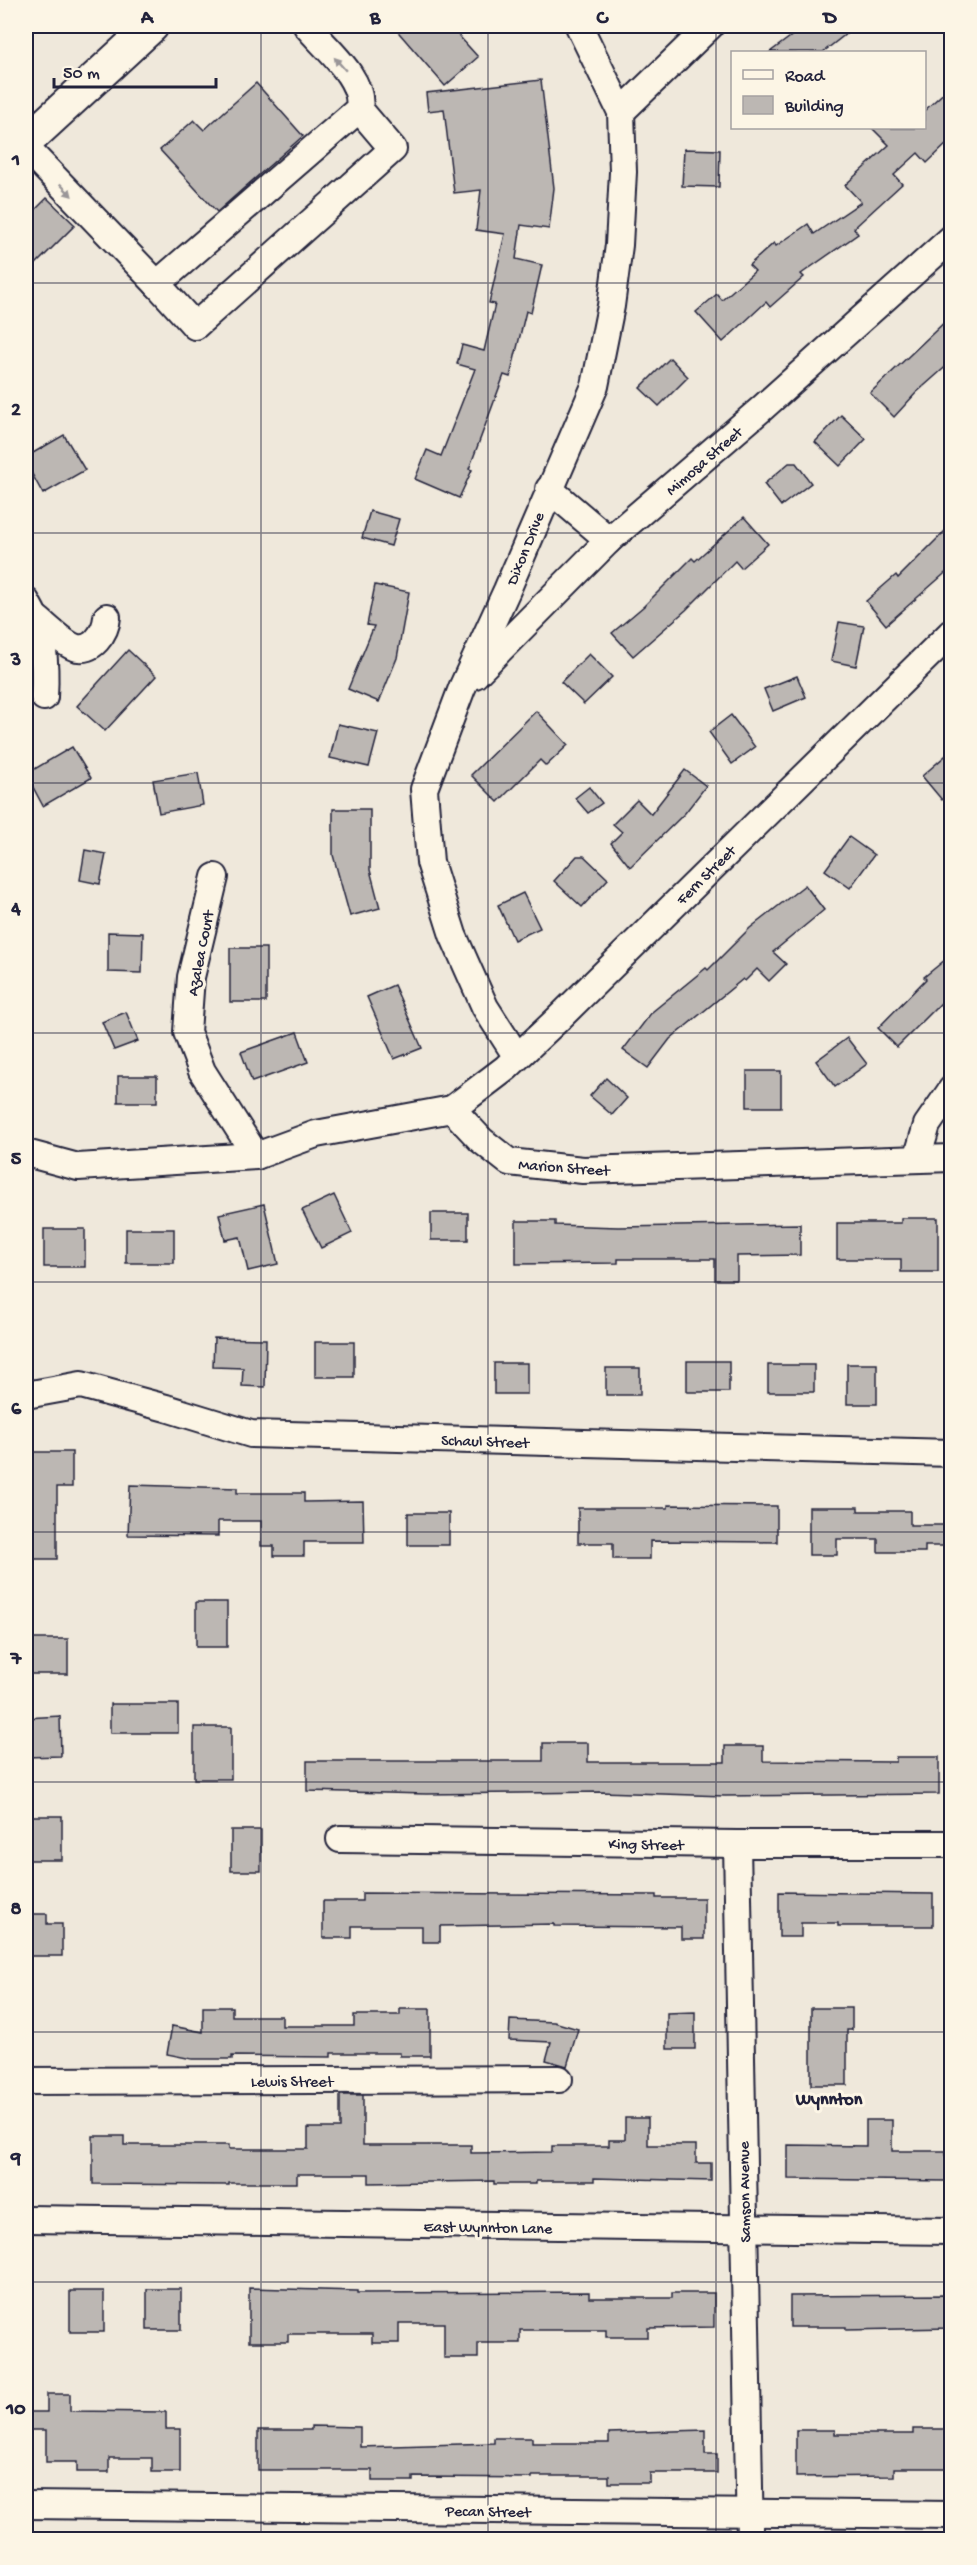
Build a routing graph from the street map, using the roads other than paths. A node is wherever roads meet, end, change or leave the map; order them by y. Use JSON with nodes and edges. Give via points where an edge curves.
{"nodes":[{"id":1,"x":152,"y":26,"type":"edge"},
{"id":2,"x":307,"y":26,"type":"edge"},
{"id":3,"x":579,"y":26,"type":"edge"},
{"id":4,"x":710,"y":26,"type":"edge"},
{"id":5,"x":359,"y":109,"type":"junction"},
{"id":6,"x":621,"y":112,"type":"junction"},
{"id":7,"x":26,"y":142,"type":"edge"},
{"id":8,"x":26,"y":148,"type":"edge"},
{"id":9,"x":951,"y":238,"type":"edge"},
{"id":10,"x":157,"y":284,"type":"junction"},
{"id":11,"x":549,"y":489,"type":"junction"},
{"id":12,"x":609,"y":540,"type":"junction"},
{"id":13,"x":28,"y":611,"type":"edge"},
{"id":14,"x":107,"y":617,"type":"dead end"},
{"id":15,"x":951,"y":632,"type":"edge"},
{"id":16,"x":462,"y":688,"type":"junction"},
{"id":17,"x":44,"y":697,"type":"dead end"},
{"id":18,"x":215,"y":877,"type":"dead end"},
{"id":19,"x":517,"y":1057,"type":"junction"},
{"id":20,"x":951,"y":1089,"type":"edge"},
{"id":21,"x":452,"y":1109,"type":"junction"},
{"id":22,"x":26,"y":1154,"type":"edge"},
{"id":23,"x":256,"y":1155,"type":"junction"},
{"id":24,"x":951,"y":1158,"type":"edge"},
{"id":25,"x":917,"y":1159,"type":"junction"},
{"id":26,"x":26,"y":1395,"type":"edge"},
{"id":27,"x":951,"y":1453,"type":"edge"},
{"id":28,"x":340,"y":1839,"type":"dead end"},
{"id":29,"x":737,"y":1844,"type":"junction"},
{"id":30,"x":951,"y":1844,"type":"edge"},
{"id":31,"x":559,"y":2079,"type":"dead end"},
{"id":32,"x":26,"y":2081,"type":"edge"},
{"id":33,"x":26,"y":2219,"type":"edge"},
{"id":34,"x":744,"y":2229,"type":"junction"},
{"id":35,"x":951,"y":2231,"type":"edge"},
{"id":36,"x":26,"y":2505,"type":"edge"},
{"id":37,"x":750,"y":2513,"type":"junction"},
{"id":38,"x":951,"y":2515,"type":"edge"},
{"id":39,"x":750,"y":2540,"type":"edge"}],
"edges":[{"from":1,"to":7,"type":"main road"},
{"from":5,"to":2,"type":"street","one_way":true,"via":[[361,99],[354,79]]},
{"from":3,"to":6,"type":"street","name":"Dixon Drive"},
{"from":4,"to":6,"type":"street"},
{"from":5,"to":10,"type":"street"},
{"from":5,"to":10,"type":"street","via":[[393,150],[195,326]]},
{"from":6,"to":11,"type":"street","name":"Dixon Drive","via":[[623,172],[611,306],[595,386]]},
{"from":8,"to":10,"type":"street","one_way":true},
{"from":9,"to":12,"type":"street","name":"Mimosa Street","via":[[760,411]]},
{"from":11,"to":12,"type":"street"},
{"from":11,"to":16,"type":"street","name":"Dixon Drive"},
{"from":12,"to":16,"type":"street","name":"Mimosa Street"},
{"from":13,"to":14,"type":"street","via":[[75,647],[87,647],[98,641],[107,627]]},
{"from":13,"to":17,"type":"street","via":[[44,657]]},
{"from":15,"to":19,"type":"street","name":"Fern Street"},
{"from":16,"to":19,"type":"street","name":"Dixon Drive","via":[[424,789],[430,862],[453,935],[485,1007]]},
{"from":18,"to":23,"type":"street","name":"Azalea Court","via":[[191,977],[187,1032],[202,1071]]},
{"from":19,"to":21,"type":"street","name":"Fern Street"},
{"from":20,"to":25,"type":"street","via":[[927,1125]]},
{"from":21,"to":23,"type":"street","via":[[316,1134]]},
{"from":21,"to":25,"type":"street","name":"Marion Street","via":[[508,1162],[583,1170]]},
{"from":22,"to":23,"type":"street","via":[[78,1167]]},
{"from":24,"to":25,"type":"street","name":"Marion Street"},
{"from":26,"to":27,"type":"street","name":"Schaul Street","via":[[81,1385],[251,1434]]},
{"from":28,"to":29,"type":"street","name":"King Street"},
{"from":29,"to":30,"type":"street","name":"King Street"},
{"from":29,"to":34,"type":"street","name":"Samson Avenue"},
{"from":31,"to":32,"type":"street","name":"Lewis Street"},
{"from":33,"to":34,"type":"street","name":"East Wynnton Lane"},
{"from":34,"to":35,"type":"street","name":"East Wynnton Lane"},
{"from":34,"to":37,"type":"street","name":"Samson Avenue"},
{"from":36,"to":37,"type":"street","name":"Pecan Street"},
{"from":37,"to":38,"type":"street","name":"Pecan Street"},
{"from":37,"to":39,"type":"street","name":"Samson Avenue"}]}
